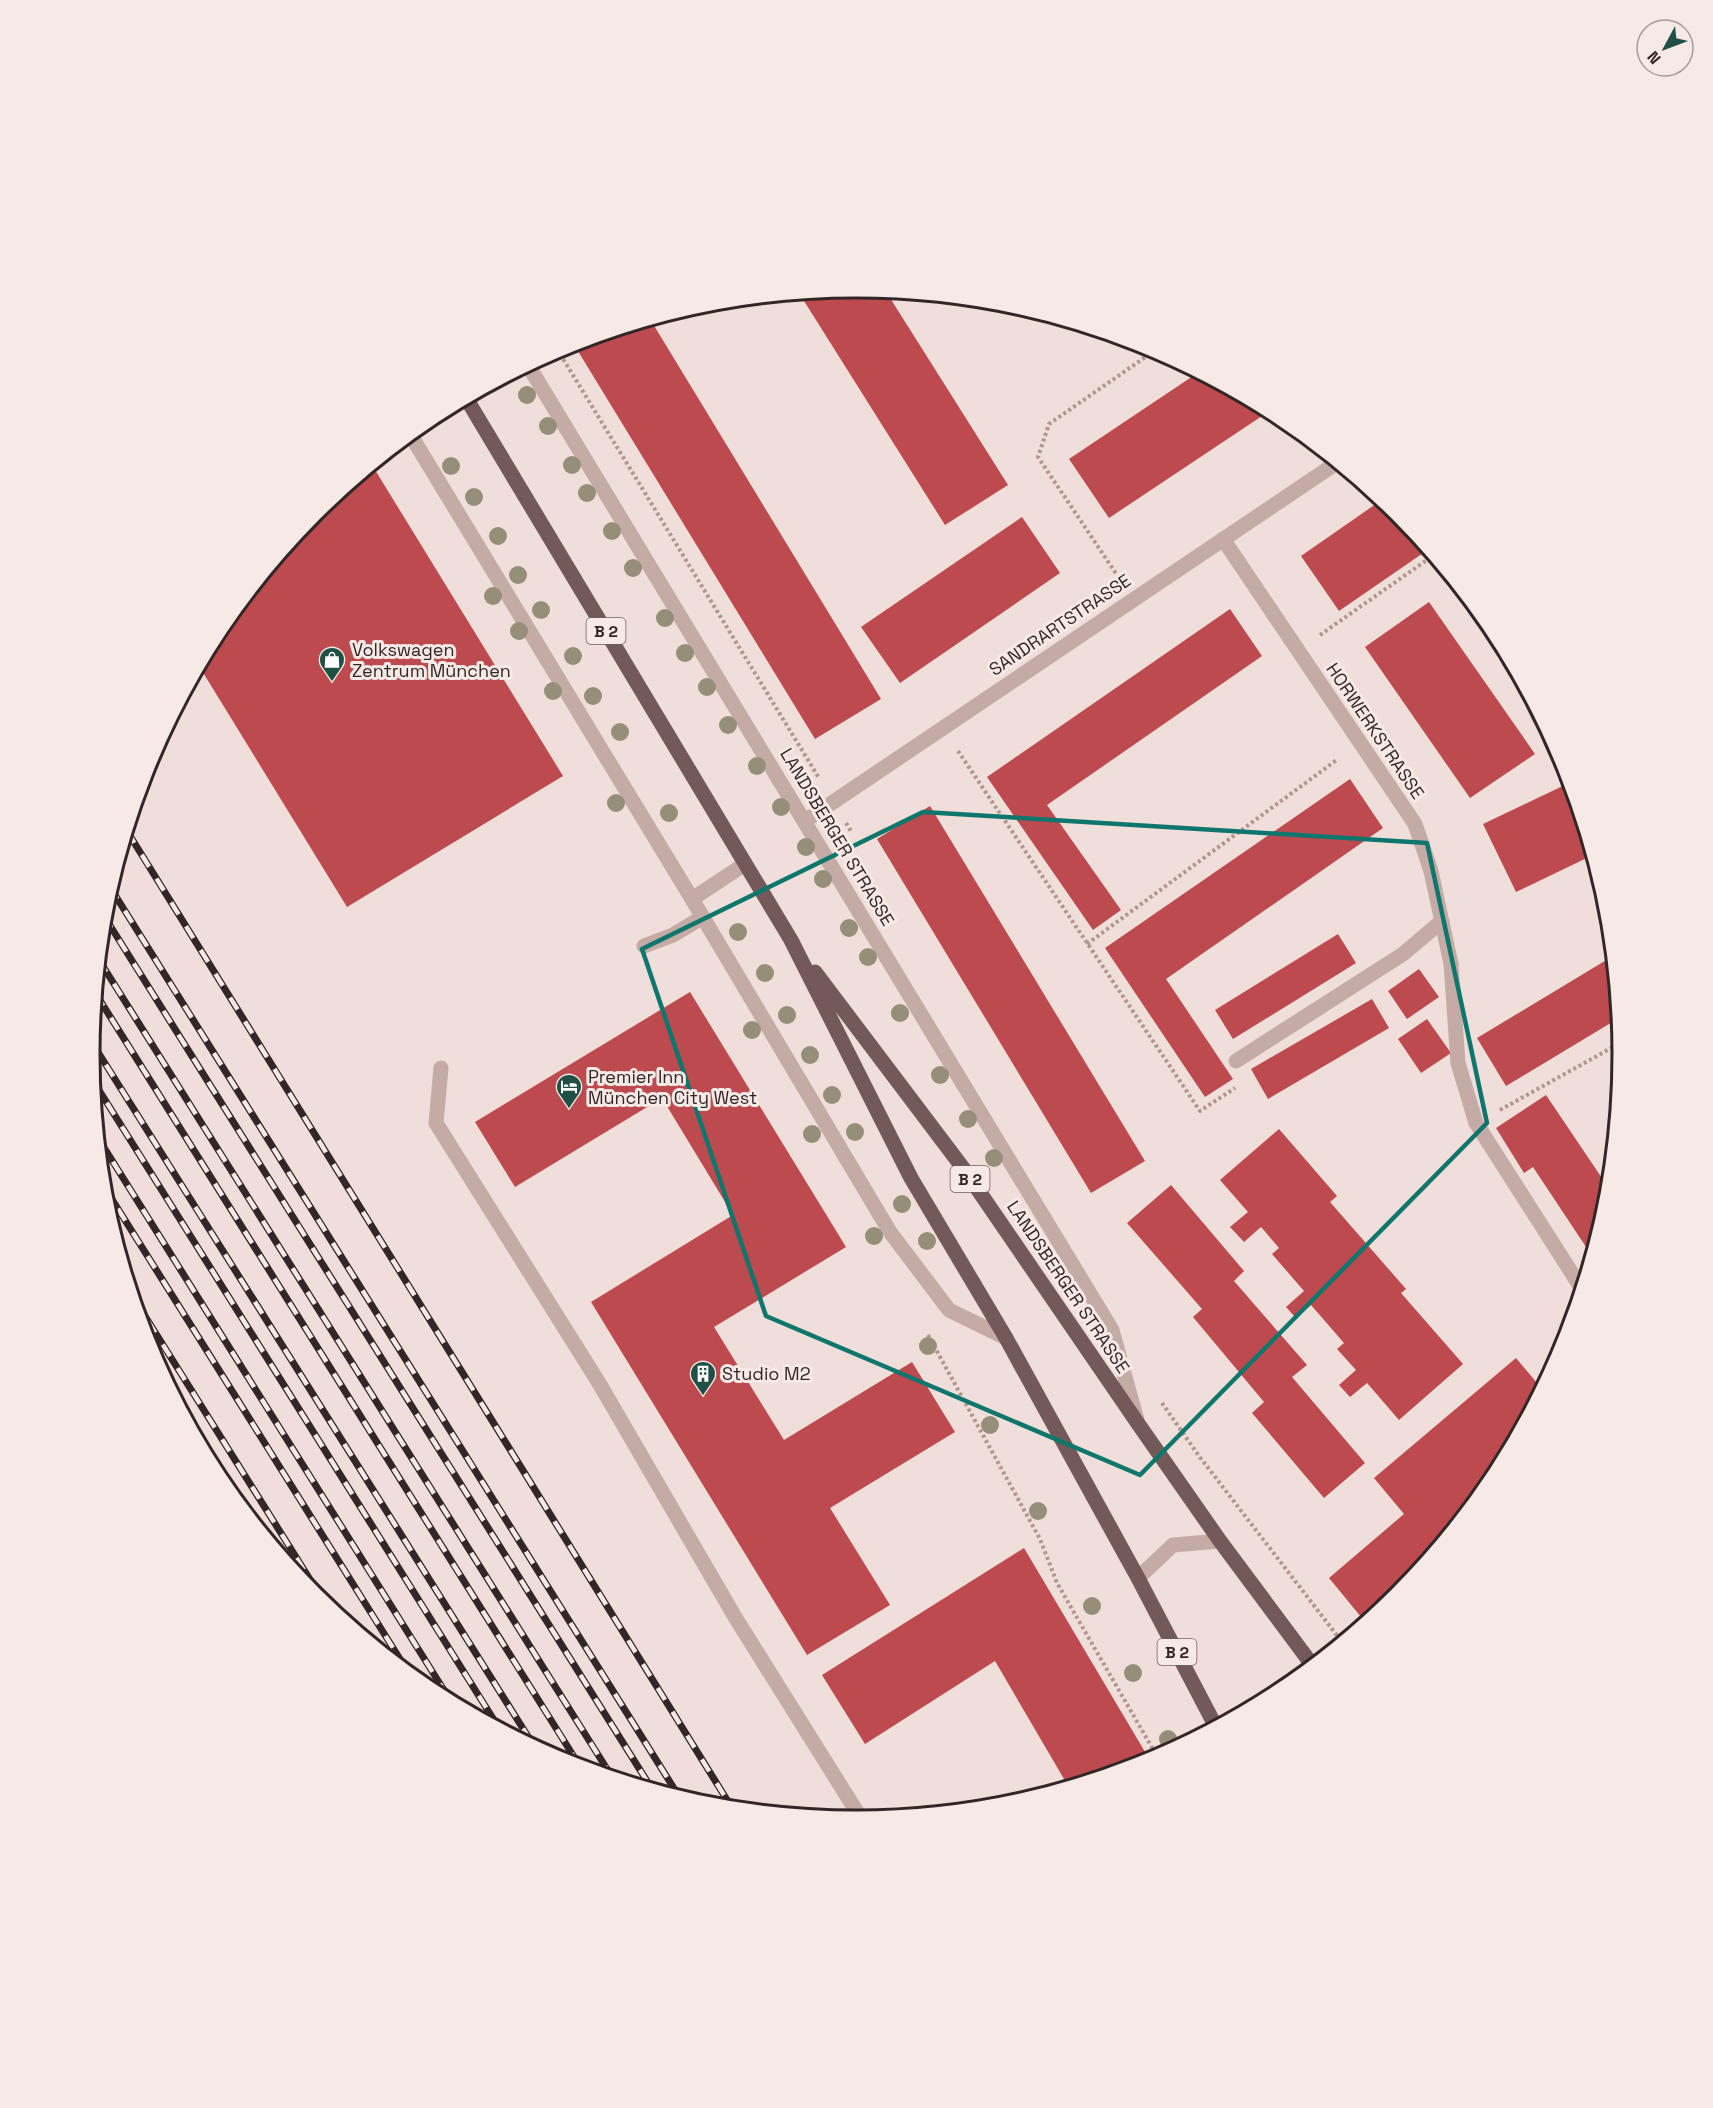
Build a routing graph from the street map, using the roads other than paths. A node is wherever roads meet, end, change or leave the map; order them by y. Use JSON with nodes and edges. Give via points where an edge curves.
{"nodes":[{"id":1,"x":532,"y":372,"type":"edge"},
{"id":2,"x":470,"y":405,"type":"edge"},
{"id":3,"x":414,"y":441,"type":"edge"},
{"id":4,"x":1332,"y":466,"type":"edge"},
{"id":5,"x":1223,"y":539,"type":"junction"},
{"id":6,"x":805,"y":821,"type":"junction"},
{"id":7,"x":745,"y":864,"type":"junction"},
{"id":8,"x":692,"y":898,"type":"junction"},
{"id":9,"x":703,"y":917,"type":"junction"},
{"id":10,"x":1442,"y":921,"type":"junction"},
{"id":11,"x":791,"y":940,"type":"junction"},
{"id":12,"x":644,"y":946,"type":"dead end"},
{"id":13,"x":1236,"y":1061,"type":"road end"},
{"id":14,"x":441,"y":1068,"type":"dead end"},
{"id":15,"x":1577,"y":1281,"type":"edge"},
{"id":16,"x":1006,"y":1338,"type":"junction"},
{"id":17,"x":1139,"y":1425,"type":"junction"},
{"id":18,"x":1220,"y":1541,"type":"junction"},
{"id":19,"x":1138,"y":1578,"type":"junction"},
{"id":20,"x":1309,"y":1660,"type":"edge"},
{"id":21,"x":1213,"y":1720,"type":"edge"},
{"id":22,"x":856,"y":1810,"type":"edge"}],
"edges":[{"from":1,"to":6,"type":"street","name":"LANDSBERGER STRASSE"},
{"from":2,"to":7,"type":"main road","name":"LANDSBERGER STRASSE","number":"B 2"},
{"from":3,"to":8,"type":"street"},
{"from":4,"to":5,"type":"street","name":"SANDRARTSTRASSE"},
{"from":5,"to":6,"type":"street","name":"SANDRARTSTRASSE"},
{"from":5,"to":10,"type":"street","name":"HORWERKSTRASSE","via":[[1415,824]]},
{"from":6,"to":17,"type":"street","name":"LANDSBERGER STRASSE","via":[[1112,1330]]},
{"from":7,"to":8,"type":"street"},
{"from":7,"to":11,"type":"main road","name":"LANDSBERGER STRASSE","number":"B 2"},
{"from":8,"to":9,"type":"street"},
{"from":9,"to":12,"type":"street"},
{"from":9,"to":16,"type":"street","via":[[890,1232],[949,1310]]},
{"from":10,"to":13,"type":"street","via":[[1403,954]]},
{"from":10,"to":15,"type":"street","name":"HORWERKSTRASSE","via":[[1451,964],[1458,1063],[1476,1124]]},
{"from":11,"to":16,"type":"main road","name":"LANDSBERGER STRASSE","number":"B 2","via":[[911,1178]]},
{"from":11,"to":17,"type":"main road","name":"LANDSBERGER STRASSE","number":"B 2","via":[[963,1168]]},
{"from":14,"to":22,"type":"street","via":[[436,1123],[599,1383],[735,1617]]},
{"from":16,"to":19,"type":"main road","name":"LANDSBERGER STRASSE","number":"B 2"},
{"from":17,"to":18,"type":"main road","name":"LANDSBERGER STRASSE","number":"B 2"},
{"from":18,"to":19,"type":"street","via":[[1173,1545]]},
{"from":18,"to":20,"type":"main road","name":"LANDSBERGER STRASSE","number":"B 2"},
{"from":19,"to":21,"type":"main road","name":"LANDSBERGER STRASSE","number":"B 2"}]}
